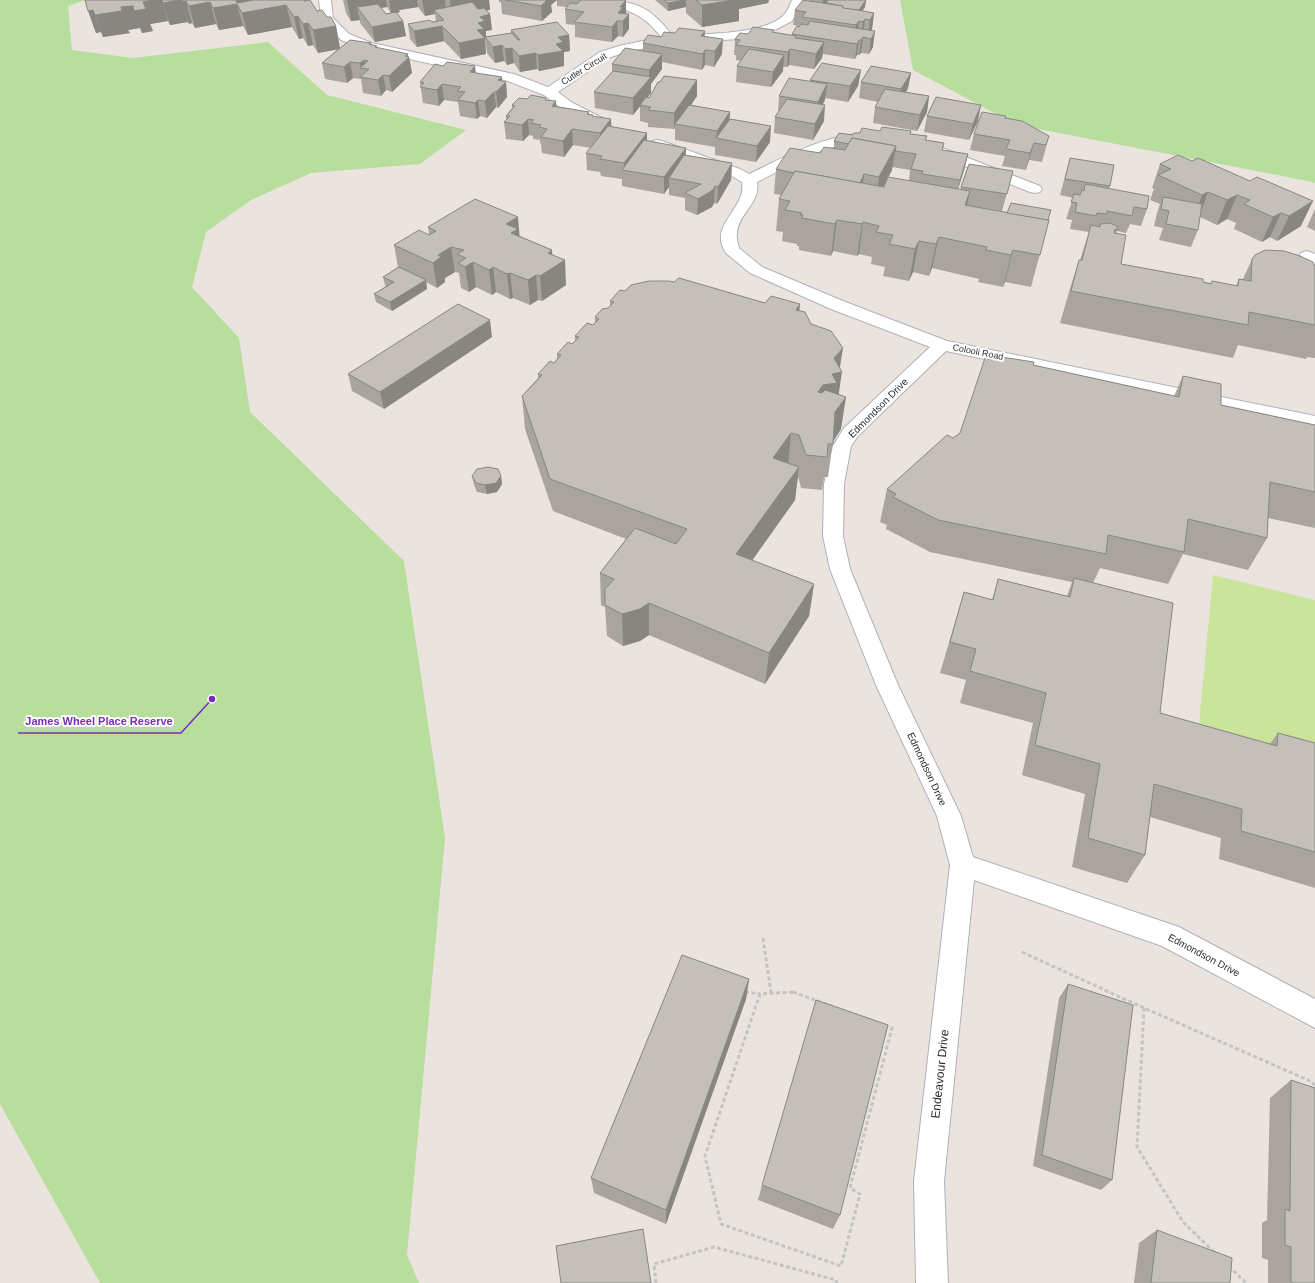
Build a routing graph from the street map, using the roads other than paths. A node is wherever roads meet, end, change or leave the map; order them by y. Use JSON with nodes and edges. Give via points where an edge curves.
{"nodes":[{"id":1,"x":324,"y":0,"type":"edge"},
{"id":2,"x":602,"y":0,"type":"edge"},
{"id":3,"x":798,"y":0,"type":"edge"},
{"id":4,"x":669,"y":39,"type":"junction"},
{"id":5,"x":550,"y":92,"type":"junction"},
{"id":6,"x":611,"y":127,"type":"edge"},
{"id":7,"x":880,"y":136,"type":"edge"},
{"id":8,"x":648,"y":140,"type":"edge"},
{"id":9,"x":931,"y":147,"type":"edge"},
{"id":10,"x":749,"y":180,"type":"junction"},
{"id":11,"x":1035,"y":189,"type":"dead end"},
{"id":12,"x":942,"y":345,"type":"junction"},
{"id":13,"x":1315,"y":422,"type":"edge"},
{"id":14,"x":963,"y":865,"type":"junction"},
{"id":15,"x":1315,"y":1014,"type":"edge"},
{"id":16,"x":932,"y":1283,"type":"edge"}],
"edges":[{"from":1,"to":5,"type":"street","name":"Cutler Circuit","via":[[327,19],[345,37],[368,46],[509,77]]},
{"from":2,"to":4,"type":"street","via":[[642,12],[658,25]]},
{"from":3,"to":4,"type":"street","name":"Cutler Circuit","via":[[788,18],[771,27],[740,35]]},
{"from":4,"to":5,"type":"street","name":"Cutler Circuit","via":[[604,55]]},
{"from":5,"to":6,"type":"street","name":"Cutler Circuit","via":[[566,105]]},
{"from":7,"to":10,"type":"street","via":[[843,139],[807,152]]},
{"from":8,"to":10,"type":"street","via":[[735,172]]},
{"from":9,"to":11,"type":"street"},
{"from":10,"to":12,"type":"street","name":"Colooli Road","via":[[752,187],[729,232],[732,250],[756,270],[837,305]]},
{"from":12,"to":13,"type":"street","name":"Colooli Road"},
{"from":12,"to":14,"type":"street","name":"Edmondson Drive","via":[[851,432],[842,446],[834,484],[833,536],[840,570],[886,684],[949,816]]},
{"from":14,"to":15,"type":"street","name":"Edmondson Drive","via":[[1170,936]]},
{"from":14,"to":16,"type":"street","name":"Endeavour Drive","via":[[929,1181]]}]}
